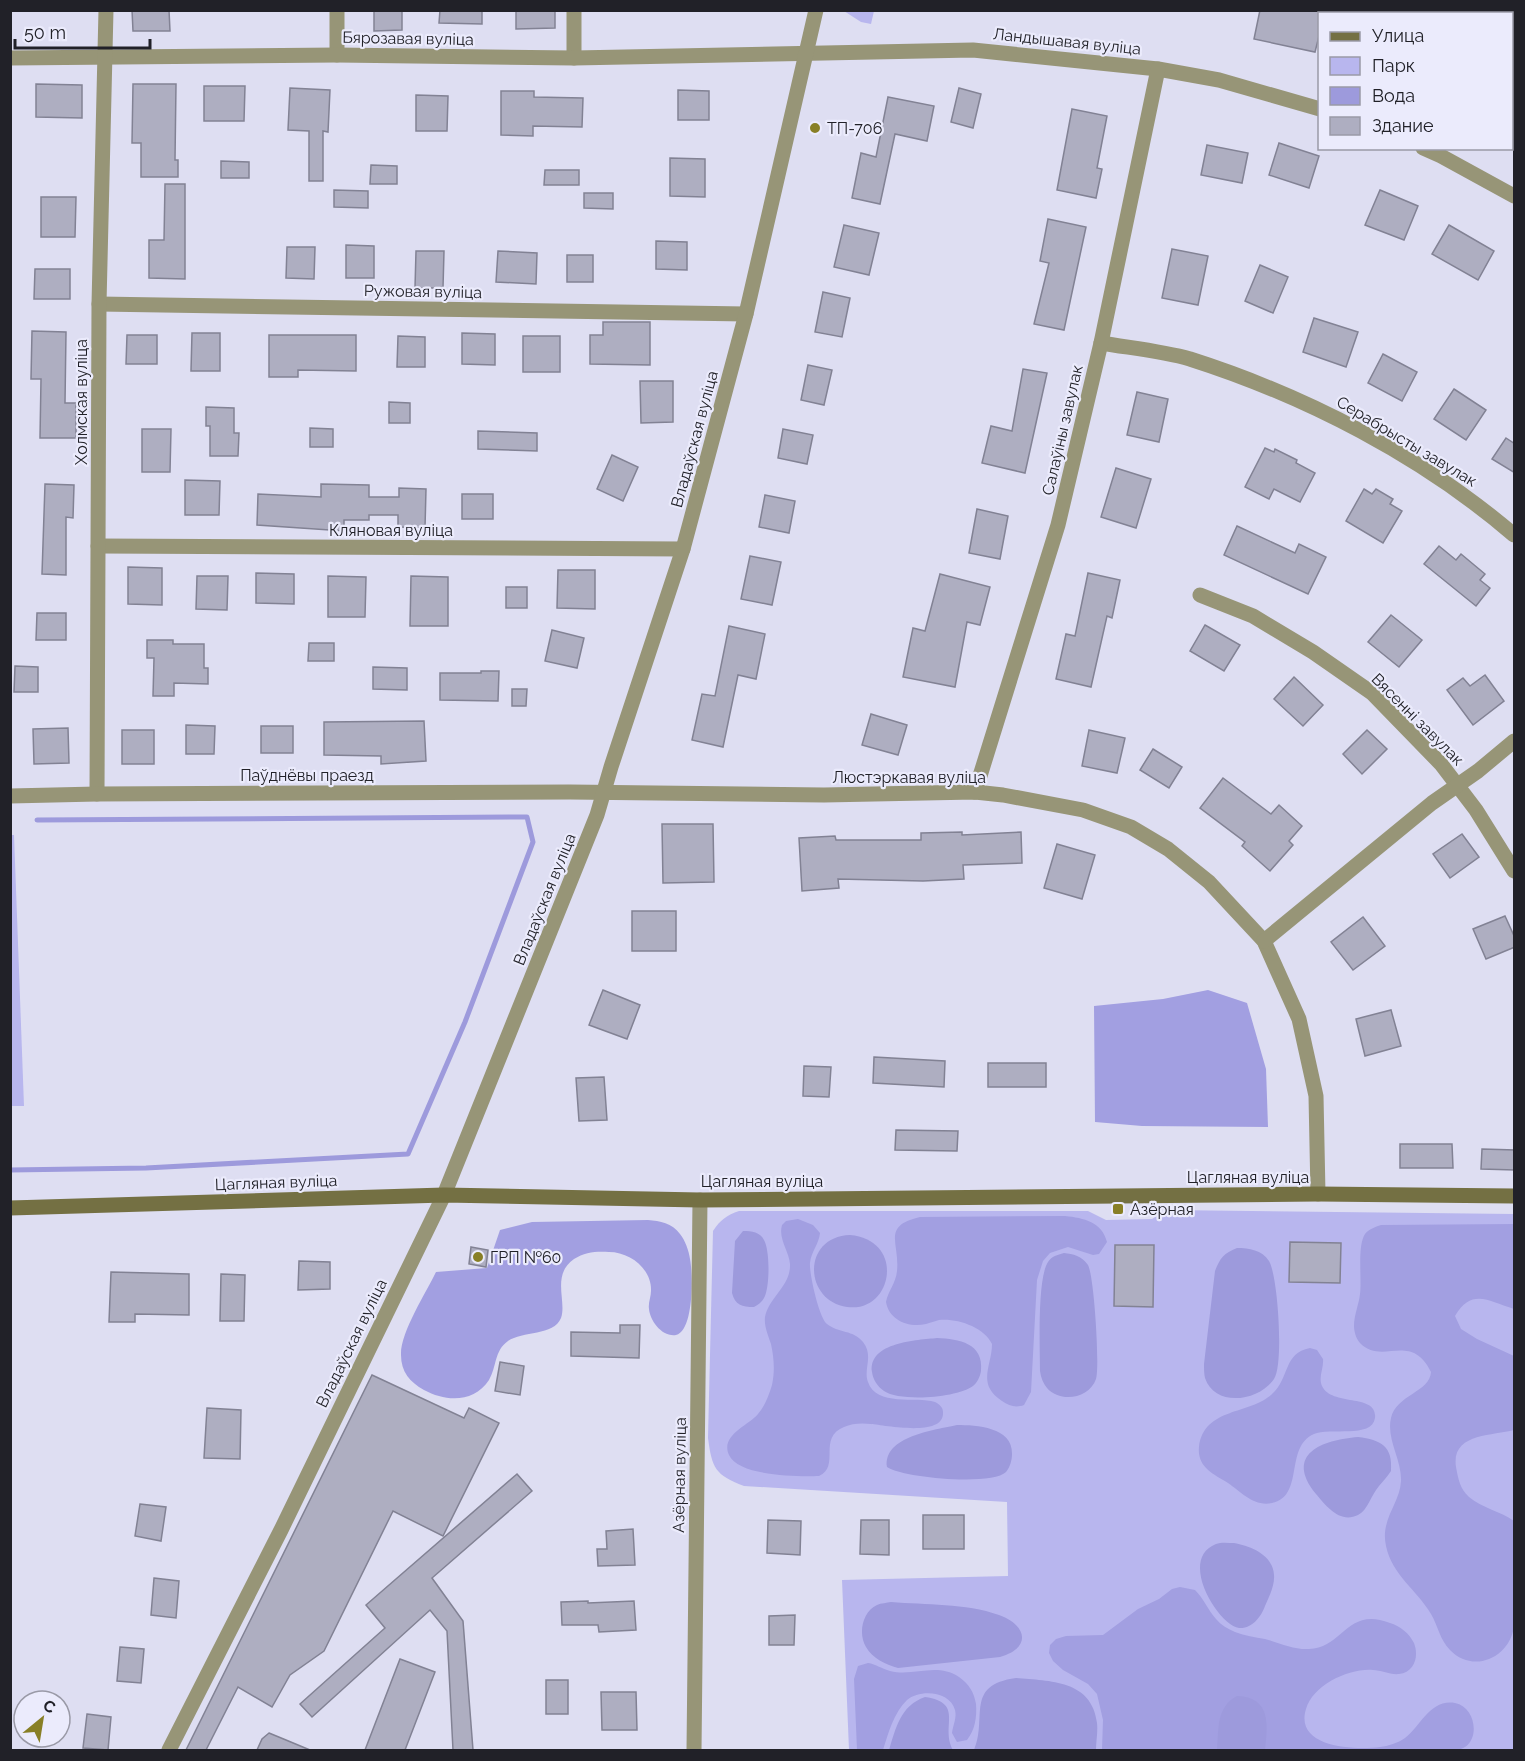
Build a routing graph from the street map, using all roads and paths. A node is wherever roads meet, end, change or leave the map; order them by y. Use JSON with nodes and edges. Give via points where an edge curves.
{"nodes":[{"id":1,"x":106,"y":10,"type":"edge"},
{"id":2,"x":337,"y":10,"type":"edge"},
{"id":3,"x":574,"y":10,"type":"edge"},
{"id":4,"x":816,"y":10,"type":"edge"},
{"id":5,"x":806,"y":54,"type":"junction"},
{"id":6,"x":337,"y":55,"type":"junction"},
{"id":7,"x":10,"y":58,"type":"edge"},
{"id":8,"x":107,"y":58,"type":"junction"},
{"id":9,"x":574,"y":58,"type":"junction"},
{"id":10,"x":1158,"y":69,"type":"junction"},
{"id":11,"x":1318,"y":108,"type":"edge"},
{"id":12,"x":1428,"y":150,"type":"edge"},
{"id":13,"x":1515,"y":196,"type":"edge"},
{"id":14,"x":99,"y":304,"type":"junction"},
{"id":15,"x":746,"y":314,"type":"junction"},
{"id":16,"x":1101,"y":343,"type":"junction"},
{"id":17,"x":1515,"y":535,"type":"edge"},
{"id":18,"x":98,"y":546,"type":"junction"},
{"id":19,"x":683,"y":549,"type":"junction"},
{"id":20,"x":1200,"y":596,"type":"dead end"},
{"id":21,"x":1515,"y":741,"type":"edge"},
{"id":22,"x":1458,"y":786,"type":"junction"},
{"id":23,"x":604,"y":792,"type":"junction"},
{"id":24,"x":975,"y":792,"type":"junction"},
{"id":25,"x":97,"y":794,"type":"junction"},
{"id":26,"x":10,"y":796,"type":"edge"},
{"id":27,"x":1515,"y":871,"type":"edge"},
{"id":28,"x":1264,"y":941,"type":"junction"},
{"id":29,"x":1318,"y":1194,"type":"junction"},
{"id":30,"x":444,"y":1195,"type":"junction"},
{"id":31,"x":1515,"y":1196,"type":"edge"},
{"id":32,"x":700,"y":1200,"type":"junction"},
{"id":33,"x":10,"y":1208,"type":"edge"},
{"id":34,"x":169,"y":1750,"type":"edge"},
{"id":35,"x":694,"y":1750,"type":"edge"}],
"edges":[{"from":1,"to":8,"type":"street","name":"Холмская вуліца"},
{"from":2,"to":6,"type":"street"},
{"from":3,"to":9,"type":"street"},
{"from":4,"to":5,"type":"street","name":"Владаўская вуліца"},
{"from":5,"to":9,"type":"street","name":"Бярозавая вуліца"},
{"from":5,"to":10,"type":"street","name":"Ландышавая вуліца","via":[[973,50]]},
{"from":5,"to":15,"type":"street","name":"Владаўская вуліца"},
{"from":6,"to":8,"type":"street","name":"Бярозавая вуліца"},
{"from":6,"to":9,"type":"street","name":"Бярозавая вуліца"},
{"from":7,"to":8,"type":"street","name":"Бярозавая вуліца"},
{"from":8,"to":14,"type":"street","name":"Холмская вуліца"},
{"from":10,"to":11,"type":"street","name":"Ландышавая вуліца","via":[[1219,80]]},
{"from":10,"to":16,"type":"street","name":"Салаўіны завулак"},
{"from":12,"to":13,"type":"street"},
{"from":14,"to":15,"type":"street","name":"Ружовая вуліца"},
{"from":14,"to":18,"type":"street","name":"Холмская вуліца"},
{"from":15,"to":19,"type":"street","name":"Владаўская вуліца"},
{"from":16,"to":17,"type":"street","name":"Серабрысты завулак","via":[[1188,359],[1281,392],[1343,420],[1440,479]]},
{"from":16,"to":24,"type":"street","name":"Салаўіны завулак","via":[[1058,525]]},
{"from":18,"to":19,"type":"street","name":"Кляновая вуліца"},
{"from":18,"to":25,"type":"street","name":"Холмская вуліца"},
{"from":19,"to":23,"type":"street","name":"Владаўская вуліца"},
{"from":20,"to":22,"type":"street","name":"Вясенні завулак","via":[[1253,616],[1372,693]]},
{"from":21,"to":22,"type":"street"},
{"from":22,"to":27,"type":"street","name":"Вясенні завулак"},
{"from":22,"to":28,"type":"street"},
{"from":23,"to":24,"type":"street","name":"Люстэркавая вуліца"},
{"from":23,"to":25,"type":"street","name":"Паўднёвы праезд"},
{"from":23,"to":30,"type":"street","name":"Владаўская вуліца"},
{"from":24,"to":28,"type":"street","name":"Люстэркавая вуліца","via":[[1083,810],[1131,827],[1168,849],[1209,882]]},
{"from":25,"to":26,"type":"street","name":"Паўднёвы праезд"},
{"from":28,"to":29,"type":"street","name":"Люстэркавая вуліца","via":[[1302,1030],[1316,1096]]},
{"from":29,"to":31,"type":"street","name":"Цагляная вуліца"},
{"from":29,"to":32,"type":"street","name":"Цагляная вуліца"},
{"from":30,"to":32,"type":"street","name":"Цагляная вуліца"},
{"from":30,"to":33,"type":"street","name":"Цагляная вуліца"},
{"from":30,"to":34,"type":"street","name":"Владаўская вуліца"},
{"from":32,"to":35,"type":"street","name":"Азёрная вуліца"}]}
